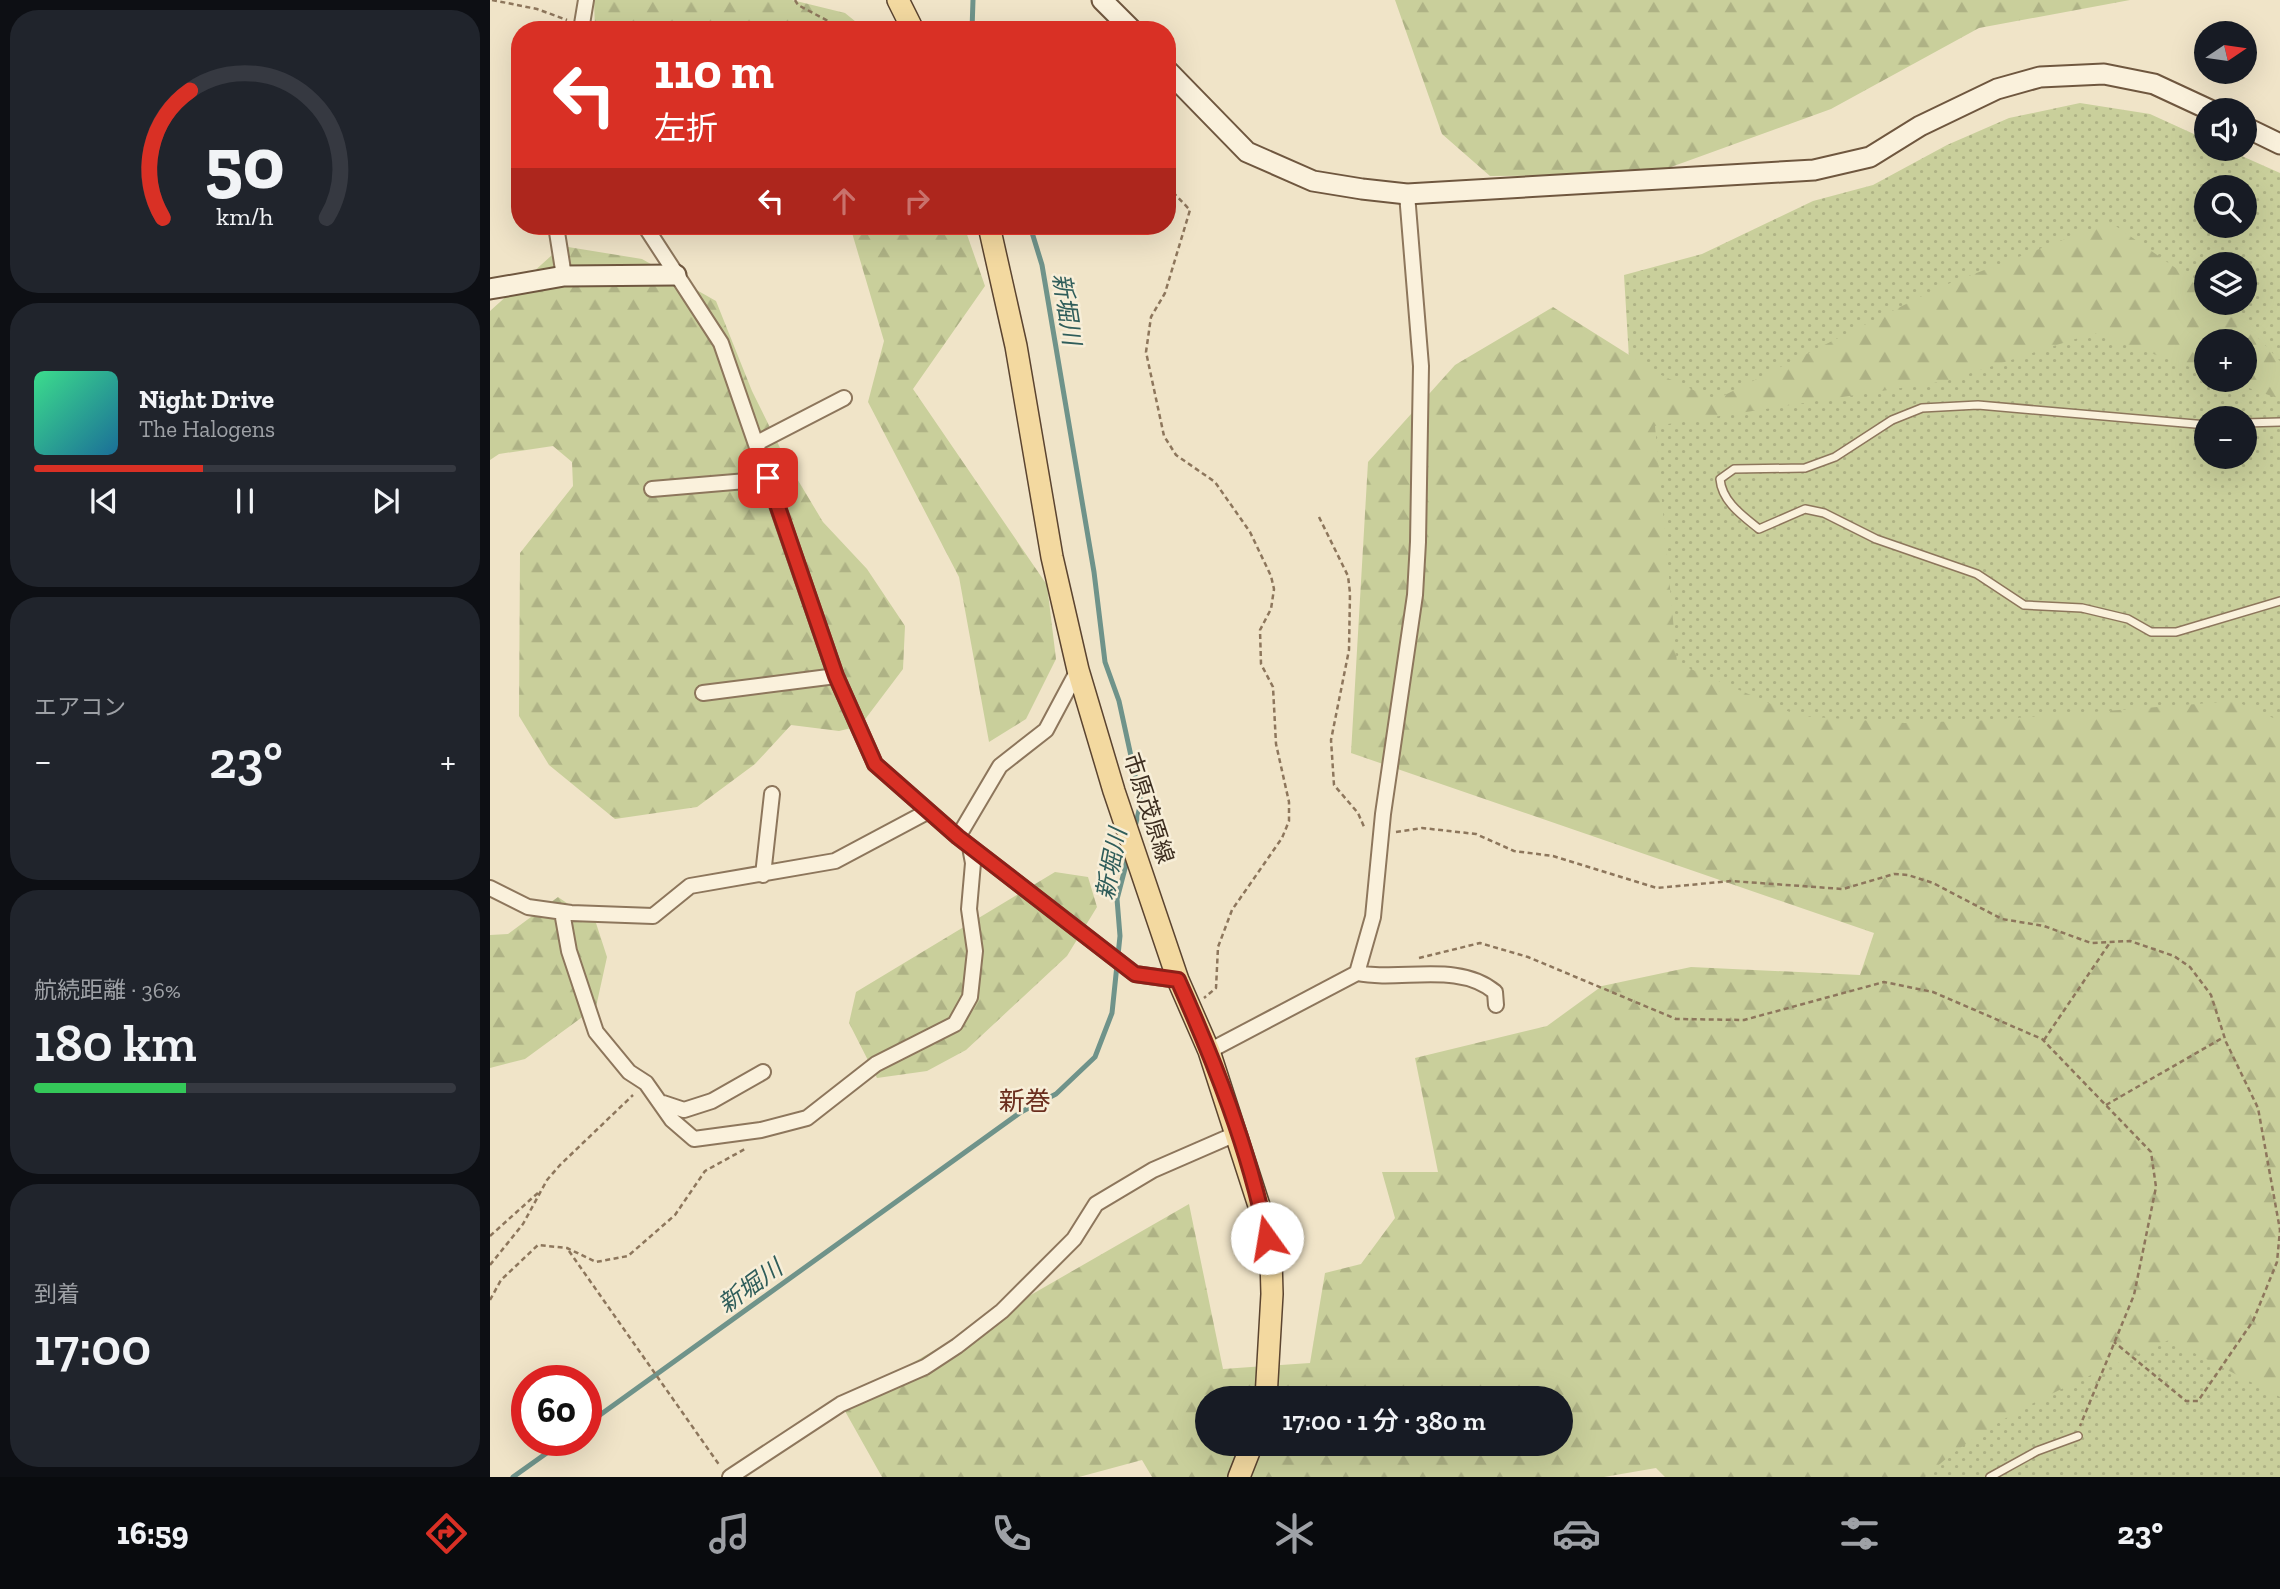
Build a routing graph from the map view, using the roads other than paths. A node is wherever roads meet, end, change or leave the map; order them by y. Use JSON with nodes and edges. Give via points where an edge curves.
{"nodes":[{"id":1,"x":586,"y":0,"type":"edge"},
{"id":2,"x":898,"y":0,"type":"edge"},
{"id":3,"x":1102,"y":0,"type":"edge"},
{"id":4,"x":582,"y":21,"type":"edge"},
{"id":5,"x":908,"y":21,"type":"edge"},
{"id":6,"x":1123,"y":21,"type":"edge"},
{"id":7,"x":1176,"y":79,"type":"edge"},
{"id":8,"x":2194,"y":103,"type":"edge"},
{"id":9,"x":2257,"y":133,"type":"edge"},
{"id":10,"x":2280,"y":144,"type":"edge"},
{"id":11,"x":1407,"y":194,"type":"junction"},
{"id":12,"x":557,"y":235,"type":"edge"},
{"id":13,"x":651,"y":235,"type":"edge"},
{"id":14,"x":991,"y":235,"type":"edge"},
{"id":15,"x":676,"y":275,"type":"junction"},
{"id":16,"x":564,"y":276,"type":"junction"},
{"id":17,"x":490,"y":289,"type":"edge"},
{"id":18,"x":844,"y":398,"type":"dead end"},
{"id":19,"x":2280,"y":422,"type":"edge"},
{"id":20,"x":2257,"y":423,"type":"edge"},
{"id":21,"x":2194,"y":424,"type":"edge"},
{"id":22,"x":757,"y":443,"type":"junction"},
{"id":23,"x":768,"y":478,"type":"junction"},
{"id":24,"x":652,"y":489,"type":"dead end"},
{"id":25,"x":2280,"y":601,"type":"edge"},
{"id":26,"x":1078,"y":670,"type":"junction"},
{"id":27,"x":836,"y":676,"type":"junction"},
{"id":28,"x":703,"y":693,"type":"dead end"},
{"id":29,"x":772,"y":794,"type":"dead end"},
{"id":30,"x":927,"y":812,"type":"junction"},
{"id":31,"x":958,"y":837,"type":"junction"},
{"id":32,"x":970,"y":847,"type":"junction"},
{"id":33,"x":763,"y":875,"type":"junction"},
{"id":34,"x":490,"y":888,"type":"edge"},
{"id":35,"x":562,"y":912,"type":"junction"},
{"id":36,"x":1357,"y":973,"type":"junction"},
{"id":37,"x":1178,"y":980,"type":"junction"},
{"id":38,"x":1496,"y":1005,"type":"dead end"},
{"id":39,"x":1209,"y":1051,"type":"junction"},
{"id":40,"x":763,"y":1072,"type":"dead end"},
{"id":41,"x":663,"y":1103,"type":"junction"},
{"id":42,"x":1238,"y":1133,"type":"junction"},
{"id":43,"x":1267,"y":1386,"type":"edge"},
{"id":44,"x":2078,"y":1436,"type":"road end"},
{"id":45,"x":1247,"y":1456,"type":"edge"},
{"id":46,"x":728,"y":1477,"type":"edge"},
{"id":47,"x":1239,"y":1477,"type":"edge"},
{"id":48,"x":1990,"y":1477,"type":"edge"}],
"edges":[{"from":1,"to":4,"type":"street"},
{"from":2,"to":5,"type":"main road"},
{"from":3,"to":6,"type":"street"},
{"from":7,"to":11,"type":"street","via":[[1247,152],[1313,180]]},
{"from":8,"to":11,"type":"street","via":[[2154,84],[2104,74],[2040,77],[1997,89],[1920,126],[1870,157],[1814,170]]},
{"from":9,"to":10,"type":"street"},
{"from":11,"to":36,"type":"street","via":[[1421,366],[1418,542],[1373,917]]},
{"from":12,"to":16,"type":"street"},
{"from":13,"to":15,"type":"street"},
{"from":14,"to":26,"type":"main road","name":"市原茂原線"},
{"from":15,"to":16,"type":"street"},
{"from":15,"to":22,"type":"street","via":[[721,343]]},
{"from":16,"to":17,"type":"street"},
{"from":18,"to":22,"type":"street"},
{"from":19,"to":20,"type":"lane"},
{"from":21,"to":25,"type":"lane","via":[[1978,405],[1922,408],[1892,420],[1835,457],[1805,468],[1734,469],[1720,480],[1721,488],[1731,505],[1759,529],[1805,509],[1824,513],[1876,539],[1977,575],[2024,605],[2082,608],[2128,619],[2151,632],[2176,632]]},
{"from":22,"to":23,"type":"street"},
{"from":23,"to":24,"type":"street"},
{"from":23,"to":27,"type":"street"},
{"from":26,"to":31,"type":"street","via":[[1046,730],[1000,766]]},
{"from":26,"to":37,"type":"main road","name":"市原茂原線"},
{"from":27,"to":28,"type":"street"},
{"from":27,"to":30,"type":"street","via":[[875,764]]},
{"from":29,"to":33,"type":"street"},
{"from":30,"to":31,"type":"street"},
{"from":30,"to":33,"type":"street","via":[[835,861]]},
{"from":31,"to":32,"type":"street"},
{"from":32,"to":37,"type":"street","via":[[1135,974]]},
{"from":32,"to":41,"type":"street","via":[[969,909],[975,951],[970,997],[955,1024],[876,1064],[807,1118],[694,1139],[672,1120]]},
{"from":33,"to":35,"type":"street","via":[[690,886],[653,916]]},
{"from":34,"to":35,"type":"street","via":[[528,907]]},
{"from":35,"to":41,"type":"street","via":[[569,951],[596,1032]]},
{"from":36,"to":38,"type":"street","via":[[1378,978],[1466,978],[1483,982],[1495,992]]},
{"from":36,"to":39,"type":"street"},
{"from":37,"to":39,"type":"main road","name":"市原茂原線"},
{"from":39,"to":42,"type":"main road","name":"市原茂原線"},
{"from":40,"to":41,"type":"street","via":[[712,1101],[684,1110]]},
{"from":42,"to":43,"type":"main road","name":"市原茂原線","via":[[1271,1258]]},
{"from":42,"to":46,"type":"street","via":[[1153,1170],[1096,1204],[1074,1239],[1002,1311],[957,1346],[925,1367],[841,1404]]},
{"from":44,"to":48,"type":"lane","via":[[2037,1451]]},
{"from":45,"to":47,"type":"main road"}]}
